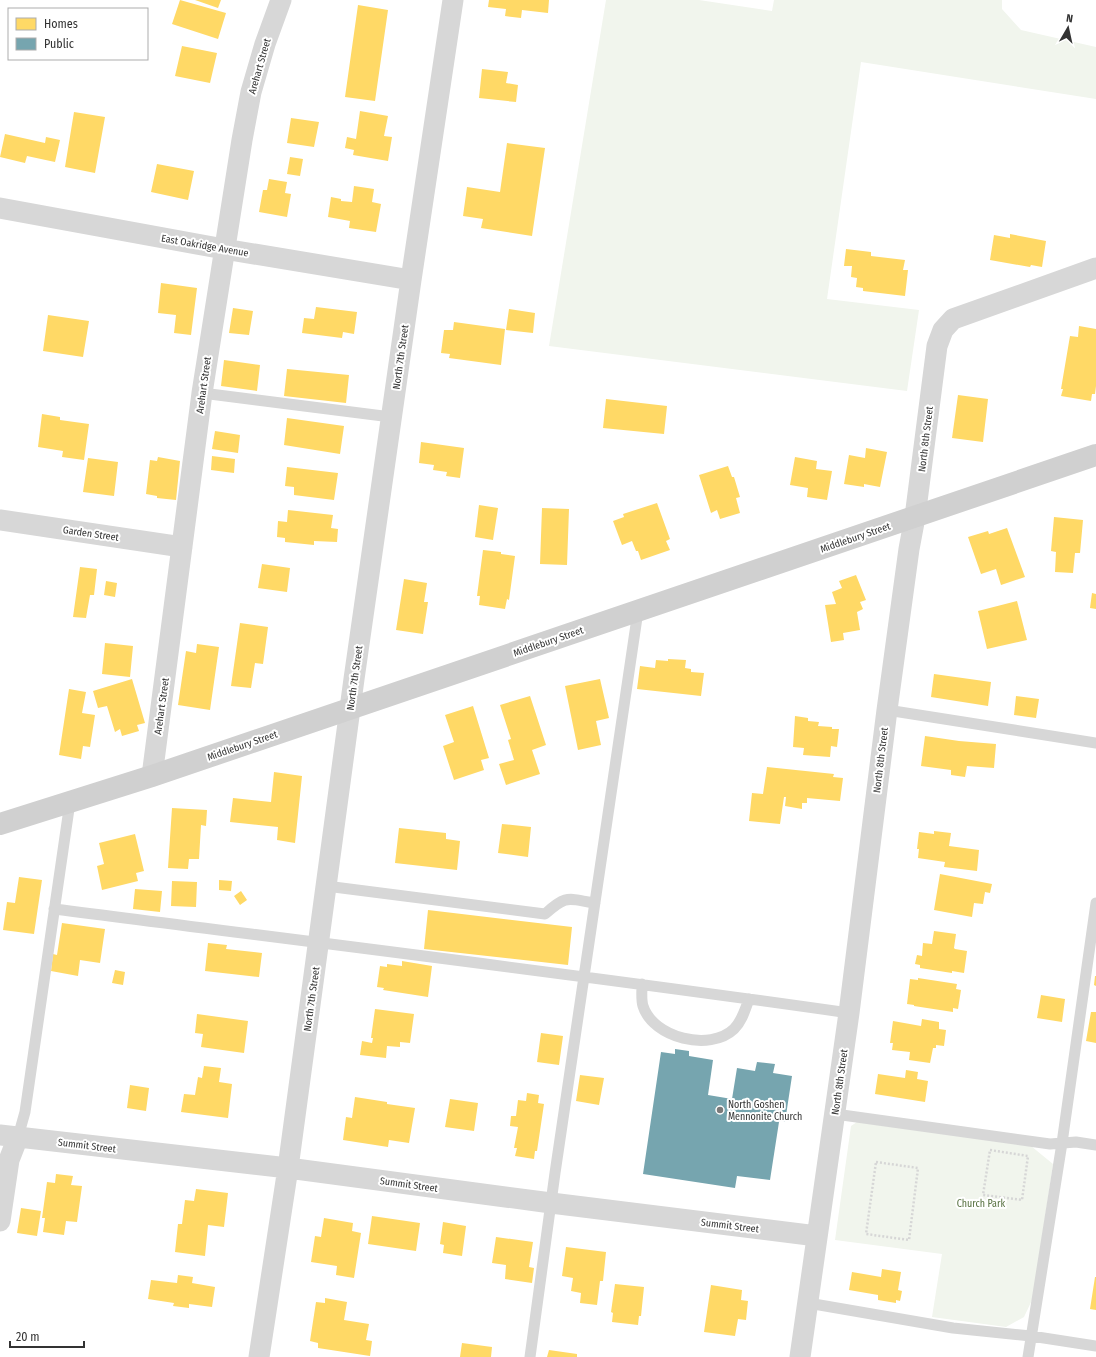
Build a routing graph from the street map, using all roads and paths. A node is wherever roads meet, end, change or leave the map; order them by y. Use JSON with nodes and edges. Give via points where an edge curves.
{"nodes":[{"id":1,"x":281,"y":0,"type":"edge"},
{"id":2,"x":453,"y":0,"type":"edge"},
{"id":3,"x":0,"y":208,"type":"edge"},
{"id":4,"x":224,"y":249,"type":"junction"},
{"id":5,"x":1096,"y":268,"type":"edge"},
{"id":6,"x":411,"y":280,"type":"junction"},
{"id":7,"x":202,"y":393,"type":"junction"},
{"id":8,"x":391,"y":417,"type":"junction"},
{"id":9,"x":1096,"y":455,"type":"edge"},
{"id":10,"x":915,"y":517,"type":"junction"},
{"id":11,"x":0,"y":520,"type":"edge"},
{"id":12,"x":182,"y":547,"type":"junction"},
{"id":13,"x":638,"y":611,"type":"junction"},
{"id":14,"x":350,"y":708,"type":"junction"},
{"id":15,"x":887,"y":710,"type":"junction"},
{"id":16,"x":1096,"y":743,"type":"edge"},
{"id":17,"x":152,"y":776,"type":"junction"},
{"id":18,"x":70,"y":802,"type":"junction"},
{"id":19,"x":0,"y":824,"type":"edge"},
{"id":20,"x":326,"y":886,"type":"junction"},
{"id":21,"x":595,"y":903,"type":"junction"},
{"id":22,"x":1096,"y":903,"type":"edge"},
{"id":23,"x":54,"y":910,"type":"junction"},
{"id":24,"x":318,"y":942,"type":"junction"},
{"id":25,"x":1093,"y":945,"type":"edge"},
{"id":26,"x":584,"y":976,"type":"junction"},
{"id":27,"x":642,"y":984,"type":"junction"},
{"id":28,"x":749,"y":999,"type":"junction"},
{"id":29,"x":849,"y":1013,"type":"junction"},
{"id":30,"x":834,"y":1114,"type":"junction"},
{"id":31,"x":9,"y":1136,"type":"edge"},
{"id":32,"x":1062,"y":1143,"type":"junction"},
{"id":33,"x":1096,"y":1145,"type":"edge"},
{"id":34,"x":990,"y":1150,"type":"joint"},
{"id":35,"x":288,"y":1168,"type":"junction"},
{"id":36,"x":918,"y":1168,"type":"joint"},
{"id":37,"x":551,"y":1203,"type":"junction"},
{"id":38,"x":0,"y":1221,"type":"edge"},
{"id":39,"x":817,"y":1236,"type":"junction"},
{"id":40,"x":808,"y":1302,"type":"junction"},
{"id":41,"x":1031,"y":1336,"type":"junction"},
{"id":42,"x":1096,"y":1346,"type":"edge"},
{"id":43,"x":259,"y":1357,"type":"edge"},
{"id":44,"x":530,"y":1357,"type":"edge"},
{"id":45,"x":800,"y":1357,"type":"edge"},
{"id":46,"x":1028,"y":1357,"type":"edge"}],
"edges":[{"from":1,"to":4,"type":"street","name":"Arehart Street","via":[[265,44],[252,92]]},
{"from":2,"to":6,"type":"street","name":"North 7th Street"},
{"from":3,"to":4,"type":"street","name":"East Oakridge Avenue"},
{"from":4,"to":6,"type":"street","name":"East Oakridge Avenue"},
{"from":4,"to":7,"type":"street","name":"Arehart Street"},
{"from":5,"to":10,"type":"street","name":"North 8th Street","via":[[953,319],[943,330],[937,346]]},
{"from":6,"to":8,"type":"street","name":"North 7th Street"},
{"from":7,"to":8,"type":"lane"},
{"from":7,"to":12,"type":"street","name":"Arehart Street"},
{"from":8,"to":14,"type":"street","name":"North 7th Street"},
{"from":9,"to":10,"type":"main road","name":"Middlebury Street"},
{"from":10,"to":13,"type":"main road","name":"Middlebury Street"},
{"from":10,"to":15,"type":"street","name":"North 8th Street"},
{"from":11,"to":12,"type":"street","name":"Garden Street"},
{"from":12,"to":17,"type":"street","name":"Arehart Street"},
{"from":13,"to":14,"type":"main road","name":"Middlebury Street"},
{"from":13,"to":21,"type":"lane"},
{"from":14,"to":17,"type":"main road","name":"Middlebury Street"},
{"from":14,"to":20,"type":"street","name":"North 7th Street"},
{"from":15,"to":16,"type":"lane"},
{"from":15,"to":29,"type":"street","name":"North 8th Street"},
{"from":17,"to":18,"type":"main road","name":"Middlebury Street"},
{"from":18,"to":19,"type":"main road","name":"Middlebury Street"},
{"from":18,"to":23,"type":"lane"},
{"from":20,"to":21,"type":"lane","via":[[545,914],[567,898]]},
{"from":20,"to":24,"type":"street","name":"North 7th Street"},
{"from":21,"to":26,"type":"lane"},
{"from":22,"to":25,"type":"lane"},
{"from":23,"to":24,"type":"lane"},
{"from":23,"to":31,"type":"lane","via":[[25,1112]]},
{"from":24,"to":26,"type":"lane"},
{"from":24,"to":35,"type":"street","name":"North 7th Street"},
{"from":25,"to":32,"type":"lane"},
{"from":26,"to":27,"type":"lane"},
{"from":26,"to":37,"type":"lane"},
{"from":27,"to":28,"type":"lane"},
{"from":27,"to":28,"type":"lane","via":[[643,1006],[658,1026],[683,1038],[703,1041],[720,1038],[733,1029],[742,1017]]},
{"from":28,"to":29,"type":"lane"},
{"from":29,"to":30,"type":"street","name":"North 8th Street"},
{"from":30,"to":32,"type":"lane","via":[[1050,1144]]},
{"from":30,"to":39,"type":"street","name":"North 8th Street"},
{"from":31,"to":35,"type":"street","name":"Summit Street"},
{"from":31,"to":38,"type":"street","via":[[9,1160]]},
{"from":32,"to":33,"type":"lane"},
{"from":32,"to":41,"type":"lane"},
{"from":34,"to":34,"type":"path","via":[[983,1195],[1022,1200],[1028,1156]]},
{"from":35,"to":37,"type":"street","name":"Summit Street"},
{"from":35,"to":43,"type":"street","name":"North 7th Street"},
{"from":36,"to":36,"type":"path","via":[[876,1162],[866,1234],[909,1240]]},
{"from":37,"to":39,"type":"street","name":"Summit Street"},
{"from":37,"to":44,"type":"lane"},
{"from":39,"to":40,"type":"street","name":"North 8th Street"},
{"from":40,"to":41,"type":"lane","via":[[953,1328]]},
{"from":40,"to":45,"type":"street","name":"North 8th Street"},
{"from":41,"to":42,"type":"lane"},
{"from":41,"to":46,"type":"lane"}]}
